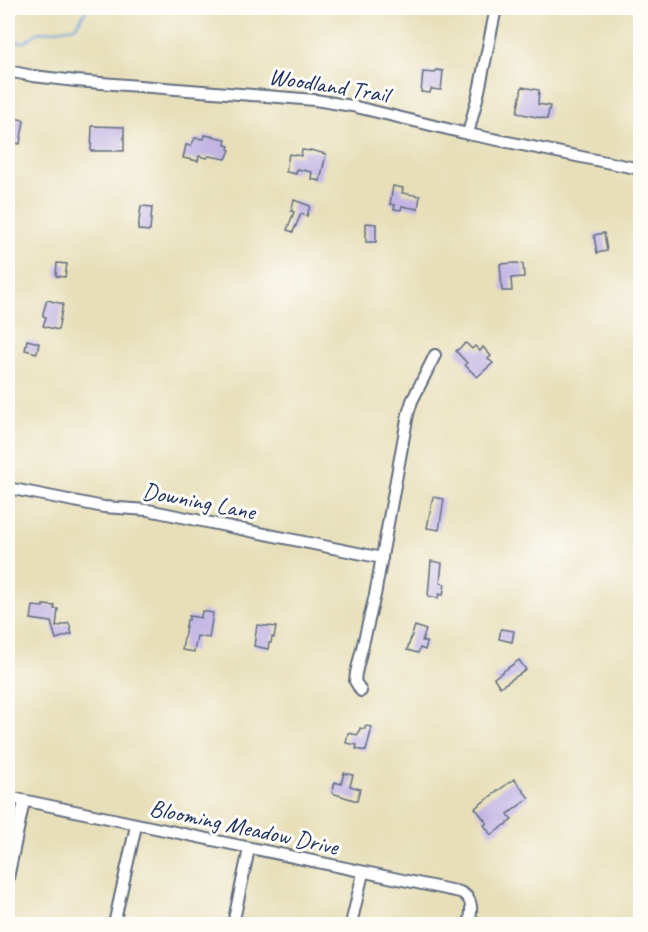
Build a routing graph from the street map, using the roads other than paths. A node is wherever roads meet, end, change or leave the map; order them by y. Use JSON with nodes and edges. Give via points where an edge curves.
{"nodes":[{"id":1,"x":496,"y":8,"type":"edge"},
{"id":2,"x":8,"y":71,"type":"edge"},
{"id":3,"x":468,"y":134,"type":"junction"},
{"id":4,"x":640,"y":169,"type":"edge"},
{"id":5,"x":435,"y":355,"type":"dead end"},
{"id":6,"x":8,"y":488,"type":"edge"},
{"id":7,"x":382,"y":558,"type":"junction"},
{"id":8,"x":361,"y":691,"type":"dead end"},
{"id":9,"x":8,"y":797,"type":"edge"},
{"id":10,"x":24,"y":801,"type":"junction"},
{"id":11,"x":136,"y":826,"type":"junction"},
{"id":12,"x":249,"y":849,"type":"junction"},
{"id":13,"x":363,"y":873,"type":"junction"},
{"id":14,"x":8,"y":878,"type":"edge"},
{"id":15,"x":114,"y":924,"type":"edge"},
{"id":16,"x":233,"y":924,"type":"edge"},
{"id":17,"x":351,"y":924,"type":"edge"},
{"id":18,"x":469,"y":924,"type":"edge"}],
"edges":[{"from":1,"to":3,"type":"street"},
{"from":2,"to":3,"type":"street","name":"Woodland Trail","via":[[76,81],[315,100]]},
{"from":3,"to":4,"type":"street","name":"Woodland Trail"},
{"from":5,"to":7,"type":"street","via":[[408,414]]},
{"from":6,"to":7,"type":"street","name":"Downing Lane","via":[[104,507],[148,510]]},
{"from":7,"to":8,"type":"street","via":[[356,673],[355,681]]},
{"from":9,"to":10,"type":"street","name":"Blooming Meadow Drive"},
{"from":10,"to":11,"type":"street","name":"Blooming Meadow Drive"},
{"from":10,"to":14,"type":"street"},
{"from":11,"to":12,"type":"street","name":"Blooming Meadow Drive"},
{"from":11,"to":15,"type":"street"},
{"from":12,"to":13,"type":"street","name":"Blooming Meadow Drive"},
{"from":12,"to":16,"type":"street"},
{"from":13,"to":17,"type":"street"},
{"from":13,"to":18,"type":"street","name":"Blooming Meadow Drive","via":[[460,892],[471,900]]}]}
